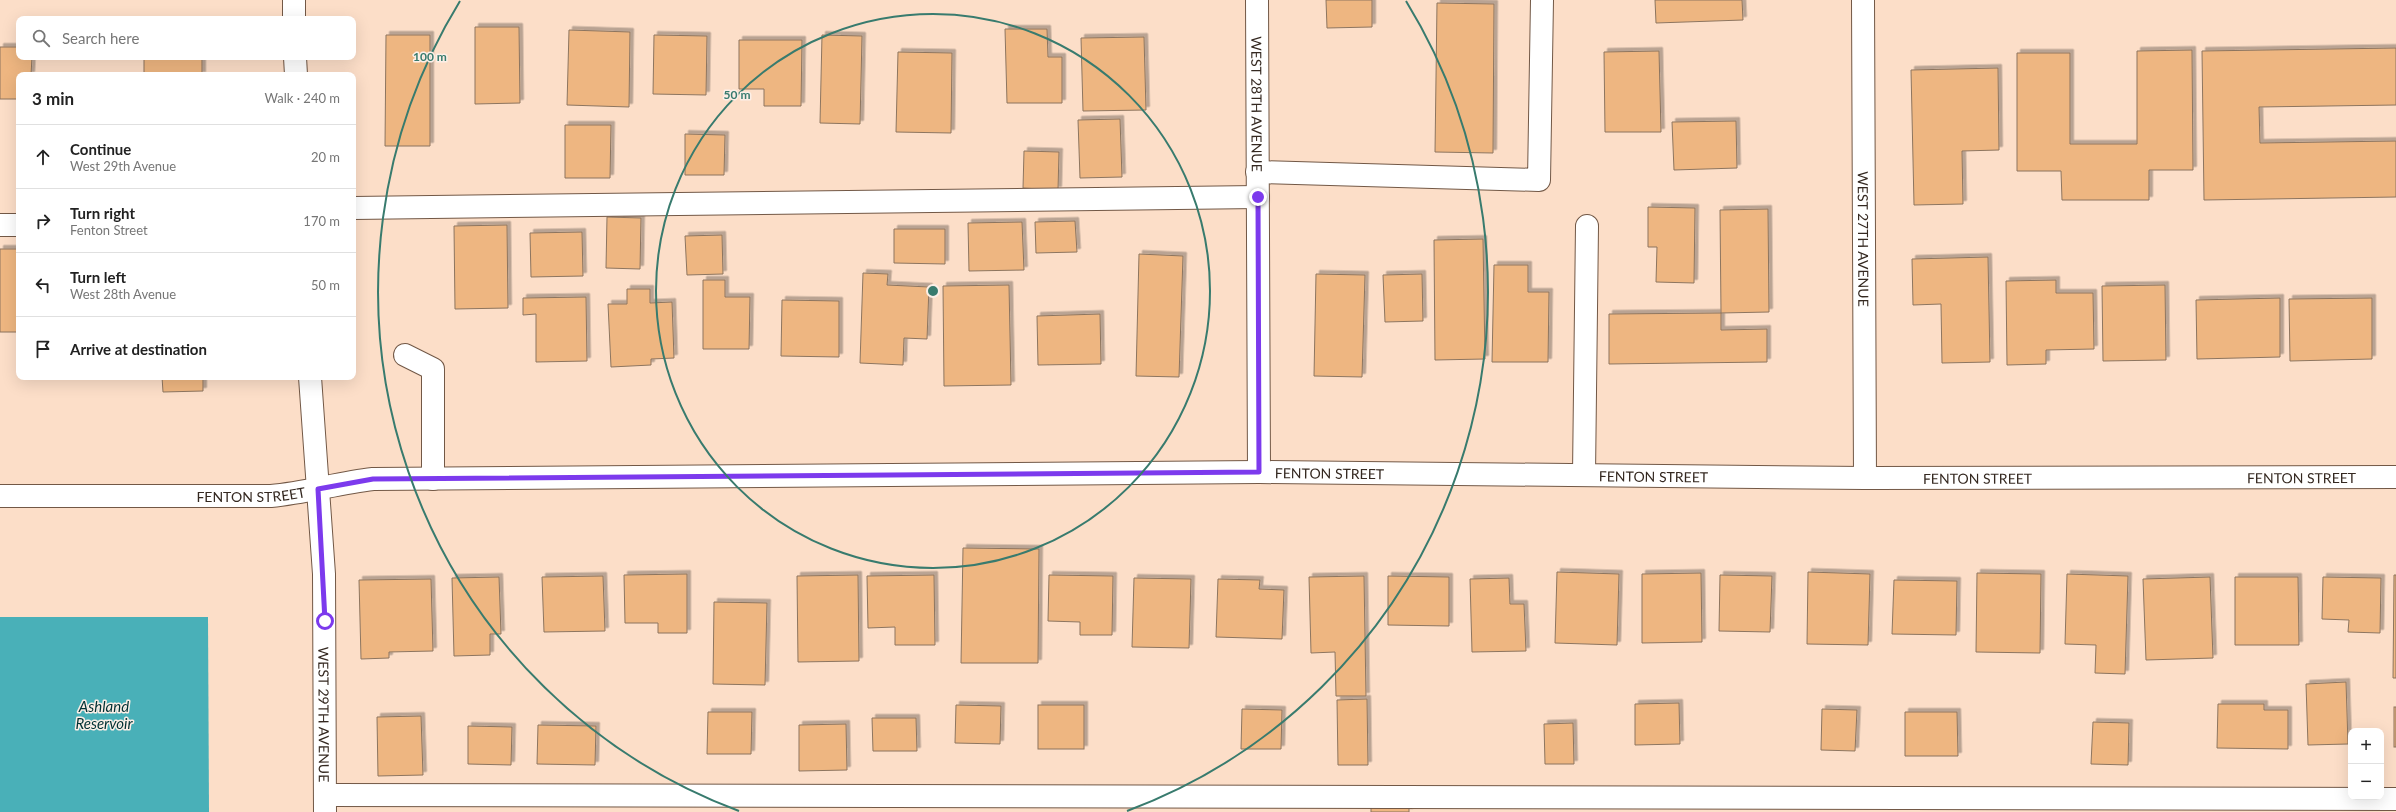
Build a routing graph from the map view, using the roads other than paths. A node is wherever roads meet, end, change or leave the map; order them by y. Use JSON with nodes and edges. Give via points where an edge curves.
{"nodes":[{"id":1,"x":294,"y":0,"type":"edge"},
{"id":2,"x":1257,"y":0,"type":"edge"},
{"id":3,"x":1542,"y":0,"type":"edge"},
{"id":4,"x":1863,"y":0,"type":"edge"},
{"id":5,"x":294,"y":16,"type":"edge"},
{"id":6,"x":295,"y":60,"type":"edge"},
{"id":7,"x":296,"y":72,"type":"edge"},
{"id":8,"x":1257,"y":172,"type":"junction"},
{"id":9,"x":1258,"y":197,"type":"junction"},
{"id":10,"x":356,"y":208,"type":"edge"},
{"id":11,"x":0,"y":225,"type":"edge"},
{"id":12,"x":16,"y":225,"type":"edge"},
{"id":13,"x":1587,"y":226,"type":"dead end"},
{"id":14,"x":405,"y":355,"type":"dead end"},
{"id":15,"x":310,"y":380,"type":"edge"},
{"id":16,"x":1259,"y":472,"type":"junction"},
{"id":17,"x":1584,"y":475,"type":"junction"},
{"id":18,"x":2396,"y":477,"type":"edge"},
{"id":19,"x":1865,"y":478,"type":"junction"},
{"id":20,"x":433,"y":479,"type":"junction"},
{"id":21,"x":318,"y":489,"type":"junction"},
{"id":22,"x":0,"y":496,"type":"edge"},
{"id":23,"x":2396,"y":799,"type":"edge"},
{"id":24,"x":325,"y":804,"type":"edge"}],
"edges":[{"from":1,"to":5,"type":"street"},
{"from":2,"to":8,"type":"street","name":"WEST 28TH AVENUE"},
{"from":3,"to":8,"type":"street","via":[[1539,180]]},
{"from":4,"to":19,"type":"street","name":"WEST 27TH AVENUE"},
{"from":6,"to":7,"type":"street"},
{"from":8,"to":9,"type":"street","name":"WEST 28TH AVENUE"},
{"from":9,"to":10,"type":"street"},
{"from":9,"to":16,"type":"street","name":"WEST 28TH AVENUE"},
{"from":11,"to":12,"type":"street"},
{"from":13,"to":17,"type":"street"},
{"from":14,"to":20,"type":"street","via":[[433,369]]},
{"from":15,"to":21,"type":"street","name":"WEST 29TH AVENUE"},
{"from":16,"to":17,"type":"street","name":"FENTON STREET"},
{"from":16,"to":20,"type":"street","name":"FENTON STREET"},
{"from":17,"to":19,"type":"street","name":"FENTON STREET"},
{"from":18,"to":19,"type":"street","name":"FENTON STREET"},
{"from":20,"to":21,"type":"street","name":"FENTON STREET","via":[[373,479]]},
{"from":21,"to":22,"type":"street","name":"FENTON STREET","via":[[271,496]]},
{"from":21,"to":24,"type":"street","name":"WEST 29TH AVENUE","via":[[325,621]]},
{"from":23,"to":24,"type":"street"}]}
